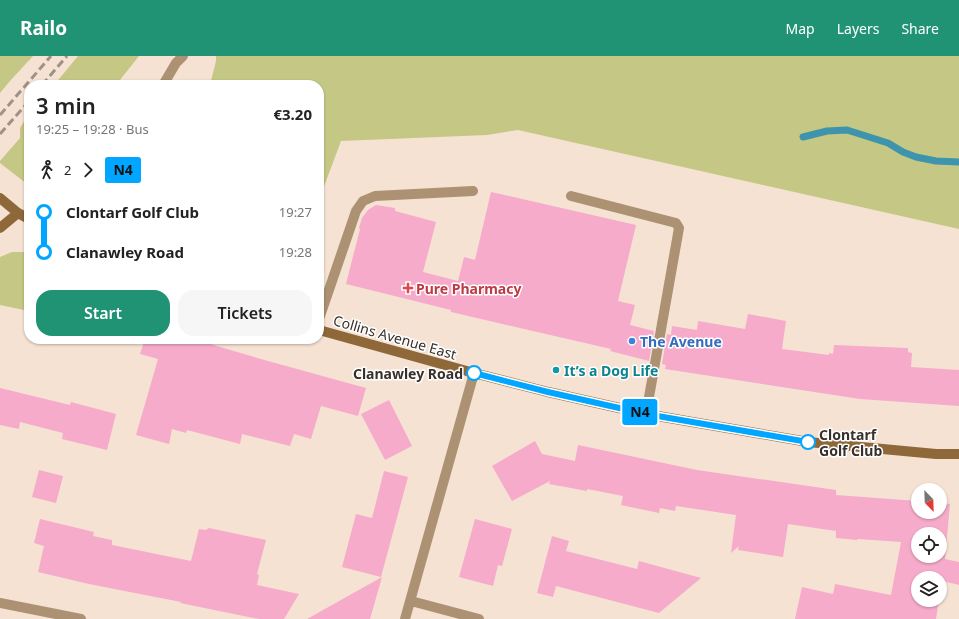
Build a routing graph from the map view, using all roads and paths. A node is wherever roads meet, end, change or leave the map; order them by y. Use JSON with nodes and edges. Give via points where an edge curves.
{"nodes":[{"id":1,"x":182,"y":56,"type":"edge"},
{"id":2,"x":166,"y":80,"type":"edge"},
{"id":3,"x":473,"y":191,"type":"dead end"},
{"id":4,"x":571,"y":196,"type":"dead end"},
{"id":5,"x":0,"y":198,"type":"edge"},
{"id":6,"x":18,"y":213,"type":"junction"},
{"id":7,"x":24,"y":217,"type":"edge"},
{"id":8,"x":0,"y":228,"type":"edge"},
{"id":9,"x":324,"y":304,"type":"edge"},
{"id":10,"x":324,"y":331,"type":"edge"},
{"id":11,"x":474,"y":373,"type":"junction"},
{"id":12,"x":646,"y":414,"type":"junction"},
{"id":13,"x":959,"y":454,"type":"edge"},
{"id":14,"x":411,"y":601,"type":"junction"},
{"id":15,"x":0,"y":603,"type":"edge"},
{"id":16,"x":81,"y":619,"type":"edge"},
{"id":17,"x":405,"y":619,"type":"edge"},
{"id":18,"x":479,"y":619,"type":"edge"}],
"edges":[{"from":1,"to":2,"type":"street"},
{"from":3,"to":9,"type":"street","via":[[375,196],[363,201],[356,211]]},
{"from":4,"to":12,"type":"street","via":[[676,223],[679,228]]},
{"from":5,"to":6,"type":"main road"},
{"from":6,"to":7,"type":"main road"},
{"from":6,"to":8,"type":"main road"},
{"from":10,"to":11,"type":"main road","name":"Collins Avenue East"},
{"from":11,"to":12,"type":"main road","name":"Collins Avenue East"},
{"from":11,"to":14,"type":"street"},
{"from":12,"to":13,"type":"main road","name":"Collins Avenue East","via":[[808,442]]},
{"from":14,"to":17,"type":"street"},
{"from":14,"to":18,"type":"street"},
{"from":15,"to":16,"type":"street"}]}
